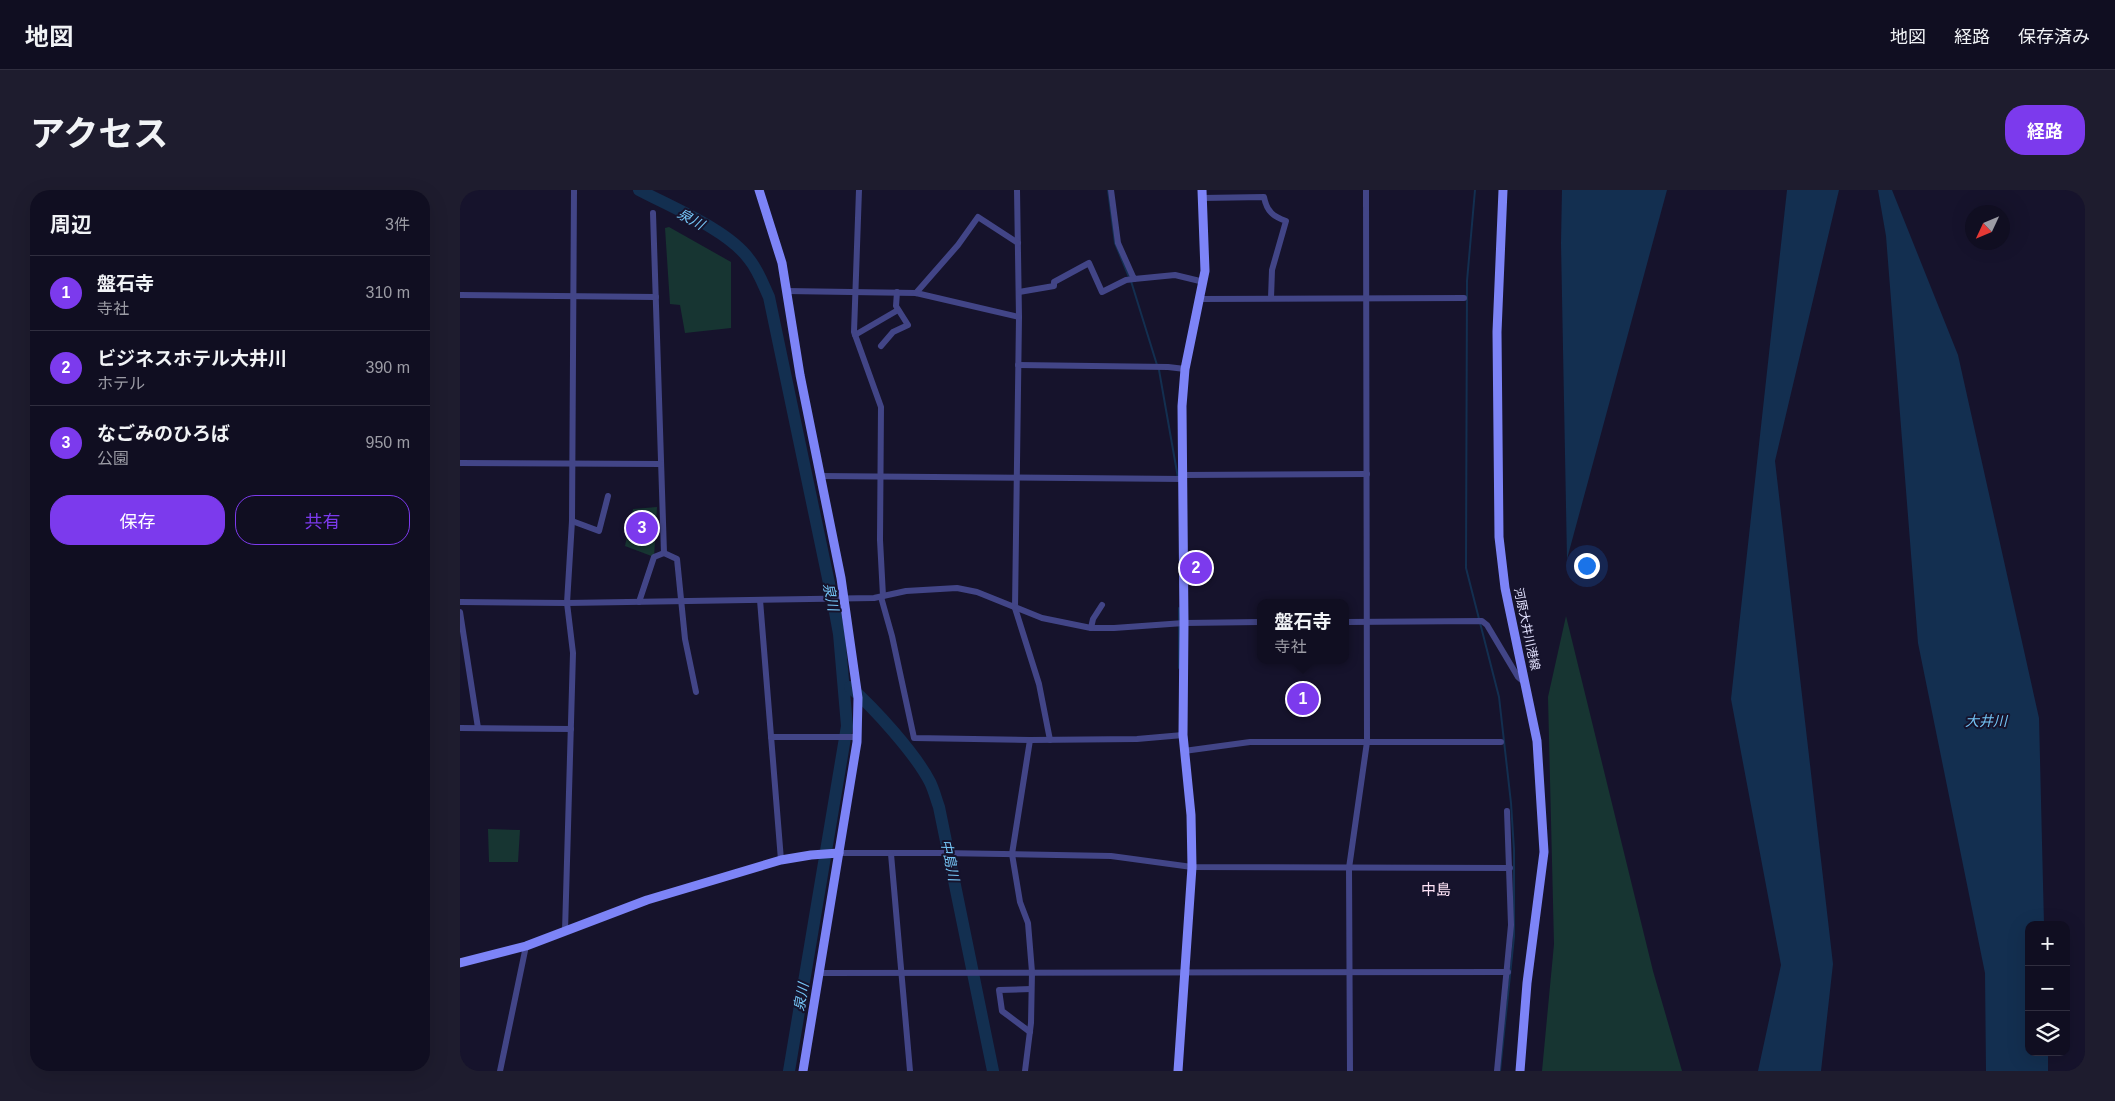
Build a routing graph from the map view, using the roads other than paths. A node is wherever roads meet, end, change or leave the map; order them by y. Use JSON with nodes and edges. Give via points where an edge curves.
{"nodes":[{"id":1,"x":574,"y":190,"type":"edge"},
{"id":2,"x":759,"y":190,"type":"edge"},
{"id":3,"x":859,"y":190,"type":"edge"},
{"id":4,"x":1017,"y":190,"type":"edge"},
{"id":5,"x":1111,"y":190,"type":"edge"},
{"id":6,"x":1366,"y":190,"type":"edge"},
{"id":7,"x":1503,"y":190,"type":"edge"},
{"id":8,"x":1202,"y":194,"type":"edge"},
{"id":9,"x":653,"y":213,"type":"dead end"},
{"id":10,"x":1018,"y":243,"type":"junction"},
{"id":11,"x":1131,"y":279,"type":"junction"},
{"id":12,"x":1204,"y":282,"type":"junction"},
{"id":13,"x":786,"y":291,"type":"junction"},
{"id":14,"x":855,"y":292,"type":"junction"},
{"id":15,"x":897,"y":292,"type":"junction"},
{"id":16,"x":1019,"y":292,"type":"junction"},
{"id":17,"x":916,"y":293,"type":"junction"},
{"id":18,"x":460,"y":295,"type":"edge"},
{"id":19,"x":574,"y":296,"type":"junction"},
{"id":20,"x":656,"y":297,"type":"junction"},
{"id":21,"x":1367,"y":297,"type":"junction"},
{"id":22,"x":1200,"y":298,"type":"junction"},
{"id":23,"x":1271,"y":298,"type":"junction"},
{"id":24,"x":1464,"y":298,"type":"dead end"},
{"id":25,"x":898,"y":310,"type":"junction"},
{"id":26,"x":1019,"y":317,"type":"junction"},
{"id":27,"x":855,"y":335,"type":"junction"},
{"id":28,"x":881,"y":346,"type":"dead end"},
{"id":29,"x":1018,"y":365,"type":"junction"},
{"id":30,"x":1185,"y":369,"type":"junction"},
{"id":31,"x":460,"y":463,"type":"edge"},
{"id":32,"x":573,"y":463,"type":"junction"},
{"id":33,"x":661,"y":464,"type":"junction"},
{"id":34,"x":1367,"y":474,"type":"junction"},
{"id":35,"x":820,"y":476,"type":"junction"},
{"id":36,"x":880,"y":476,"type":"junction"},
{"id":37,"x":1017,"y":477,"type":"junction"},
{"id":38,"x":1180,"y":478,"type":"junction"},
{"id":39,"x":608,"y":496,"type":"dead end"},
{"id":40,"x":572,"y":521,"type":"junction"},
{"id":41,"x":664,"y":553,"type":"junction"},
{"id":42,"x":882,"y":597,"type":"junction"},
{"id":43,"x":844,"y":599,"type":"junction"},
{"id":44,"x":760,"y":600,"type":"junction"},
{"id":45,"x":683,"y":601,"type":"junction"},
{"id":46,"x":460,"y":602,"type":"edge"},
{"id":47,"x":639,"y":602,"type":"junction"},
{"id":48,"x":567,"y":603,"type":"junction"},
{"id":49,"x":1102,"y":605,"type":"dead end"},
{"id":50,"x":1015,"y":608,"type":"junction"},
{"id":51,"x":460,"y":612,"type":"edge"},
{"id":52,"x":1257,"y":622,"type":"edge"},
{"id":53,"x":1349,"y":622,"type":"edge"},
{"id":54,"x":1368,"y":622,"type":"junction"},
{"id":55,"x":1181,"y":623,"type":"junction"},
{"id":56,"x":1091,"y":628,"type":"junction"},
{"id":57,"x":1525,"y":684,"type":"junction"},
{"id":58,"x":696,"y":692,"type":"dead end"},
{"id":59,"x":460,"y":728,"type":"edge"},
{"id":60,"x":478,"y":728,"type":"junction"},
{"id":61,"x":571,"y":729,"type":"junction"},
{"id":62,"x":1183,"y":735,"type":"junction"},
{"id":63,"x":771,"y":737,"type":"junction"},
{"id":64,"x":857,"y":737,"type":"junction"},
{"id":65,"x":1030,"y":740,"type":"junction"},
{"id":66,"x":1050,"y":740,"type":"junction"},
{"id":67,"x":1367,"y":742,"type":"junction"},
{"id":68,"x":1501,"y":742,"type":"dead end"},
{"id":69,"x":1184,"y":751,"type":"junction"},
{"id":70,"x":1507,"y":811,"type":"dead end"},
{"id":71,"x":838,"y":853,"type":"junction"},
{"id":72,"x":891,"y":854,"type":"junction"},
{"id":73,"x":1012,"y":854,"type":"junction"},
{"id":74,"x":781,"y":860,"type":"junction"},
{"id":75,"x":1192,"y":867,"type":"junction"},
{"id":76,"x":1349,"y":868,"type":"junction"},
{"id":77,"x":1510,"y":868,"type":"junction"},
{"id":78,"x":565,"y":931,"type":"junction"},
{"id":79,"x":526,"y":946,"type":"junction"},
{"id":80,"x":460,"y":963,"type":"edge"},
{"id":81,"x":819,"y":972,"type":"junction"},
{"id":82,"x":1032,"y":972,"type":"junction"},
{"id":83,"x":1350,"y":972,"type":"junction"},
{"id":84,"x":1508,"y":972,"type":"junction"},
{"id":85,"x":1185,"y":973,"type":"junction"},
{"id":86,"x":901,"y":974,"type":"junction"},
{"id":87,"x":1031,"y":989,"type":"junction"},
{"id":88,"x":1030,"y":1032,"type":"junction"},
{"id":89,"x":500,"y":1071,"type":"edge"},
{"id":90,"x":803,"y":1071,"type":"edge"},
{"id":91,"x":910,"y":1071,"type":"edge"},
{"id":92,"x":1025,"y":1071,"type":"edge"},
{"id":93,"x":1178,"y":1071,"type":"edge"},
{"id":94,"x":1350,"y":1071,"type":"edge"},
{"id":95,"x":1497,"y":1071,"type":"edge"},
{"id":96,"x":1520,"y":1071,"type":"edge"}],
"edges":[{"from":1,"to":19,"type":"street"},
{"from":2,"to":13,"type":"street","via":[[782,263]]},
{"from":3,"to":14,"type":"street"},
{"from":4,"to":10,"type":"street"},
{"from":5,"to":11,"type":"street","via":[[1118,243]]},
{"from":6,"to":21,"type":"street"},
{"from":7,"to":57,"type":"street","name":"河原大井川港線","via":[[1497,332],[1499,538],[1505,588]]},
{"from":8,"to":12,"type":"street"},
{"from":8,"to":23,"type":"street","via":[[1264,197],[1266,208],[1274,217],[1286,221],[1272,270]]},
{"from":9,"to":20,"type":"street"},
{"from":10,"to":16,"type":"street"},
{"from":10,"to":17,"type":"street","via":[[978,217]]},
{"from":11,"to":12,"type":"street","via":[[1175,275]]},
{"from":11,"to":16,"type":"street","via":[[1102,292],[1089,263],[1054,282],[1054,286]]},
{"from":12,"to":22,"type":"street"},
{"from":13,"to":14,"type":"street"},
{"from":13,"to":35,"type":"street"},
{"from":14,"to":15,"type":"street"},
{"from":14,"to":27,"type":"street"},
{"from":15,"to":17,"type":"street"},
{"from":15,"to":25,"type":"street"},
{"from":16,"to":26,"type":"street"},
{"from":17,"to":26,"type":"street"},
{"from":18,"to":19,"type":"street"},
{"from":19,"to":20,"type":"street"},
{"from":19,"to":32,"type":"street"},
{"from":20,"to":33,"type":"street"},
{"from":21,"to":23,"type":"street"},
{"from":21,"to":24,"type":"street"},
{"from":21,"to":34,"type":"street"},
{"from":22,"to":23,"type":"street"},
{"from":22,"to":30,"type":"street"},
{"from":25,"to":27,"type":"street"},
{"from":25,"to":28,"type":"street","via":[[908,325],[893,332]]},
{"from":26,"to":29,"type":"street"},
{"from":27,"to":36,"type":"street","via":[[881,406]]},
{"from":29,"to":30,"type":"street"},
{"from":29,"to":37,"type":"street"},
{"from":30,"to":38,"type":"street"},
{"from":31,"to":32,"type":"street"},
{"from":32,"to":33,"type":"street"},
{"from":32,"to":40,"type":"street"},
{"from":33,"to":41,"type":"street"},
{"from":34,"to":38,"type":"street"},
{"from":34,"to":54,"type":"street"},
{"from":35,"to":36,"type":"street"},
{"from":35,"to":43,"type":"street"},
{"from":36,"to":37,"type":"street"},
{"from":36,"to":42,"type":"street"},
{"from":37,"to":38,"type":"street"},
{"from":37,"to":50,"type":"street"},
{"from":38,"to":55,"type":"street"},
{"from":39,"to":40,"type":"street","via":[[599,531]]},
{"from":40,"to":48,"type":"street"},
{"from":41,"to":45,"type":"street","via":[[677,559]]},
{"from":41,"to":47,"type":"street","via":[[654,557]]},
{"from":42,"to":43,"type":"street"},
{"from":42,"to":50,"type":"street","via":[[906,591],[958,588],[977,592]]},
{"from":42,"to":65,"type":"street","via":[[914,738]]},
{"from":43,"to":44,"type":"street"},
{"from":43,"to":64,"type":"street","via":[[856,676]]},
{"from":44,"to":45,"type":"street"},
{"from":44,"to":63,"type":"street"},
{"from":45,"to":47,"type":"street"},
{"from":45,"to":58,"type":"street","via":[[685,639]]},
{"from":46,"to":48,"type":"street"},
{"from":47,"to":48,"type":"street"},
{"from":48,"to":61,"type":"street","via":[[573,653]]},
{"from":49,"to":56,"type":"street"},
{"from":50,"to":56,"type":"street","via":[[1042,618]]},
{"from":50,"to":66,"type":"street","via":[[1039,684]]},
{"from":51,"to":60,"type":"street"},
{"from":52,"to":55,"type":"street"},
{"from":53,"to":54,"type":"street"},
{"from":54,"to":57,"type":"street","via":[[1478,621],[1487,625]]},
{"from":54,"to":67,"type":"street"},
{"from":55,"to":56,"type":"street"},
{"from":55,"to":62,"type":"street"},
{"from":57,"to":96,"type":"street","name":"河原大井川港線","via":[[1537,741],[1544,852],[1527,983]]},
{"from":59,"to":60,"type":"street"},
{"from":60,"to":61,"type":"street"},
{"from":61,"to":78,"type":"street"},
{"from":62,"to":66,"type":"street"},
{"from":62,"to":69,"type":"street"},
{"from":63,"to":64,"type":"street"},
{"from":63,"to":74,"type":"street"},
{"from":64,"to":71,"type":"street"},
{"from":65,"to":66,"type":"street"},
{"from":65,"to":73,"type":"street"},
{"from":67,"to":68,"type":"street"},
{"from":67,"to":69,"type":"street","via":[[1250,742]]},
{"from":67,"to":76,"type":"street"},
{"from":69,"to":75,"type":"street","via":[[1191,815]]},
{"from":70,"to":77,"type":"street"},
{"from":71,"to":72,"type":"street"},
{"from":71,"to":74,"type":"street"},
{"from":71,"to":81,"type":"street"},
{"from":72,"to":73,"type":"street"},
{"from":72,"to":86,"type":"street"},
{"from":73,"to":75,"type":"street","via":[[1111,856]]},
{"from":73,"to":82,"type":"street","via":[[1020,902],[1028,922]]},
{"from":74,"to":78,"type":"street","via":[[647,900]]},
{"from":75,"to":76,"type":"street"},
{"from":75,"to":85,"type":"street"},
{"from":76,"to":77,"type":"street"},
{"from":76,"to":83,"type":"street"},
{"from":77,"to":84,"type":"street"},
{"from":78,"to":79,"type":"street"},
{"from":79,"to":80,"type":"street"},
{"from":79,"to":89,"type":"street"},
{"from":81,"to":86,"type":"street"},
{"from":81,"to":90,"type":"street"},
{"from":82,"to":85,"type":"street"},
{"from":82,"to":86,"type":"street"},
{"from":82,"to":87,"type":"street"},
{"from":83,"to":84,"type":"street"},
{"from":83,"to":85,"type":"street"},
{"from":83,"to":94,"type":"street"},
{"from":84,"to":95,"type":"street"},
{"from":85,"to":93,"type":"street"},
{"from":86,"to":91,"type":"street"},
{"from":87,"to":88,"type":"street"},
{"from":87,"to":88,"type":"street","via":[[999,990],[1002,1011]]},
{"from":88,"to":92,"type":"street"}]}
